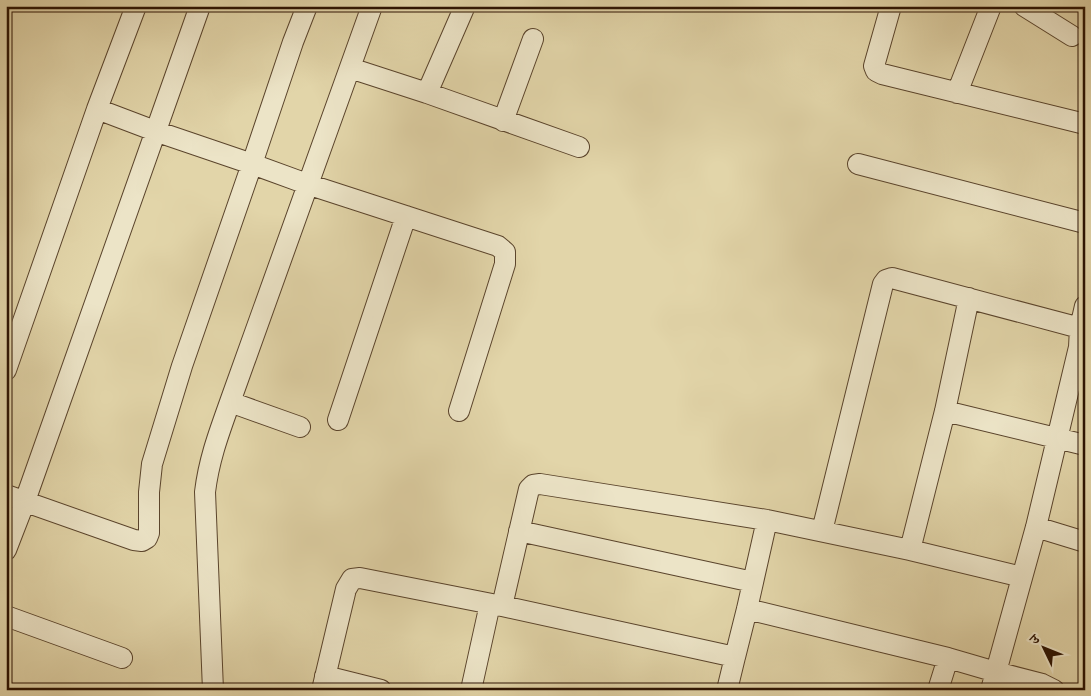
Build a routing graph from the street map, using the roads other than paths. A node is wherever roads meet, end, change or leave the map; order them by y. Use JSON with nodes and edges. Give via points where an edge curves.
{"nodes":[{"id":1,"x":136,"y":6,"type":"edge"},
{"id":2,"x":200,"y":6,"type":"edge"},
{"id":3,"x":307,"y":6,"type":"edge"},
{"id":4,"x":372,"y":6,"type":"edge"},
{"id":5,"x":991,"y":6,"type":"edge"},
{"id":6,"x":1024,"y":6,"type":"edge"},
{"id":7,"x":464,"y":8,"type":"dead end"},
{"id":8,"x":884,"y":10,"type":"edge"},
{"id":9,"x":1072,"y":36,"type":"dead end"},
{"id":10,"x":533,"y":38,"type":"dead end"},
{"id":11,"x":350,"y":68,"type":"junction"},
{"id":12,"x":427,"y":93,"type":"junction"},
{"id":13,"x":957,"y":93,"type":"junction"},
{"id":14,"x":97,"y":109,"type":"junction"},
{"id":15,"x":504,"y":121,"type":"junction"},
{"id":16,"x":1085,"y":124,"type":"edge"},
{"id":17,"x":156,"y":131,"type":"junction"},
{"id":18,"x":579,"y":147,"type":"dead end"},
{"id":19,"x":252,"y":164,"type":"junction"},
{"id":20,"x":858,"y":164,"type":"dead end"},
{"id":21,"x":308,"y":184,"type":"junction"},
{"id":22,"x":406,"y":216,"type":"junction"},
{"id":23,"x":1085,"y":223,"type":"edge"},
{"id":24,"x":969,"y":298,"type":"junction"},
{"id":25,"x":1085,"y":306,"type":"edge"},
{"id":26,"x":1081,"y":341,"type":"edge"},
{"id":27,"x":6,"y":370,"type":"edge"},
{"id":28,"x":230,"y":402,"type":"junction"},
{"id":29,"x":459,"y":411,"type":"dead end"},
{"id":30,"x":944,"y":412,"type":"junction"},
{"id":31,"x":338,"y":420,"type":"dead end"},
{"id":32,"x":300,"y":427,"type":"dead end"},
{"id":33,"x":1057,"y":438,"type":"junction"},
{"id":34,"x":1085,"y":445,"type":"edge"},
{"id":35,"x":6,"y":495,"type":"edge"},
{"id":36,"x":25,"y":501,"type":"junction"},
{"id":37,"x":767,"y":520,"type":"junction"},
{"id":38,"x":1036,"y":527,"type":"junction"},
{"id":39,"x":519,"y":531,"type":"junction"},
{"id":40,"x":822,"y":531,"type":"junction"},
{"id":41,"x":1085,"y":542,"type":"edge"},
{"id":42,"x":6,"y":550,"type":"edge"},
{"id":43,"x":910,"y":550,"type":"junction"},
{"id":44,"x":1022,"y":577,"type":"junction"},
{"id":45,"x":753,"y":582,"type":"junction"},
{"id":46,"x":496,"y":605,"type":"junction"},
{"id":47,"x":747,"y":609,"type":"junction"},
{"id":48,"x":6,"y":616,"type":"edge"},
{"id":49,"x":122,"y":658,"type":"dead end"},
{"id":50,"x":734,"y":658,"type":"junction"},
{"id":51,"x":948,"y":658,"type":"junction"},
{"id":52,"x":993,"y":681,"type":"edge"},
{"id":53,"x":323,"y":683,"type":"edge"},
{"id":54,"x":212,"y":690,"type":"edge"},
{"id":55,"x":381,"y":690,"type":"edge"},
{"id":56,"x":471,"y":690,"type":"edge"},
{"id":57,"x":727,"y":690,"type":"edge"},
{"id":58,"x":938,"y":690,"type":"edge"},
{"id":59,"x":1054,"y":690,"type":"edge"}],
"edges":[{"from":1,"to":14,"type":"street"},
{"from":2,"to":17,"type":"street"},
{"from":3,"to":19,"type":"street"},
{"from":4,"to":11,"type":"street"},
{"from":5,"to":13,"type":"street"},
{"from":6,"to":9,"type":"street"},
{"from":7,"to":12,"type":"street"},
{"from":8,"to":13,"type":"street","via":[[874,66],[876,71]]},
{"from":10,"to":15,"type":"street"},
{"from":11,"to":12,"type":"street"},
{"from":11,"to":21,"type":"street"},
{"from":12,"to":15,"type":"street"},
{"from":13,"to":16,"type":"street"},
{"from":14,"to":17,"type":"street"},
{"from":14,"to":27,"type":"street"},
{"from":15,"to":18,"type":"street"},
{"from":17,"to":19,"type":"street"},
{"from":17,"to":36,"type":"street"},
{"from":19,"to":21,"type":"street"},
{"from":19,"to":36,"type":"street","via":[[182,366],[152,464],[147,538],[134,540]]},
{"from":20,"to":23,"type":"street"},
{"from":21,"to":22,"type":"street"},
{"from":21,"to":28,"type":"street"},
{"from":22,"to":29,"type":"street","via":[[498,246],[504,252],[505,264]]},
{"from":22,"to":31,"type":"street"},
{"from":24,"to":26,"type":"street"},
{"from":24,"to":30,"type":"street"},
{"from":24,"to":40,"type":"street","via":[[892,278],[886,280]]},
{"from":25,"to":26,"type":"street"},
{"from":26,"to":33,"type":"street"},
{"from":28,"to":32,"type":"street"},
{"from":28,"to":54,"type":"street","via":[[207,470],[204,492]]},
{"from":30,"to":33,"type":"street"},
{"from":30,"to":43,"type":"street"},
{"from":33,"to":34,"type":"street"},
{"from":33,"to":38,"type":"street"},
{"from":35,"to":36,"type":"street"},
{"from":36,"to":42,"type":"street"},
{"from":37,"to":39,"type":"street","via":[[540,484],[529,489]]},
{"from":37,"to":40,"type":"street"},
{"from":37,"to":45,"type":"street"},
{"from":38,"to":41,"type":"street"},
{"from":38,"to":44,"type":"street"},
{"from":39,"to":45,"type":"street"},
{"from":39,"to":46,"type":"street"},
{"from":40,"to":43,"type":"street"},
{"from":43,"to":44,"type":"street"},
{"from":44,"to":52,"type":"street"},
{"from":45,"to":47,"type":"street"},
{"from":46,"to":50,"type":"street"},
{"from":46,"to":53,"type":"street","via":[[352,579],[346,589]]},
{"from":46,"to":56,"type":"street"},
{"from":47,"to":50,"type":"street"},
{"from":47,"to":51,"type":"street"},
{"from":48,"to":49,"type":"street"},
{"from":50,"to":57,"type":"street"},
{"from":51,"to":52,"type":"street"},
{"from":51,"to":58,"type":"street"},
{"from":52,"to":59,"type":"street","via":[[1042,684]]},
{"from":53,"to":55,"type":"street"}]}
